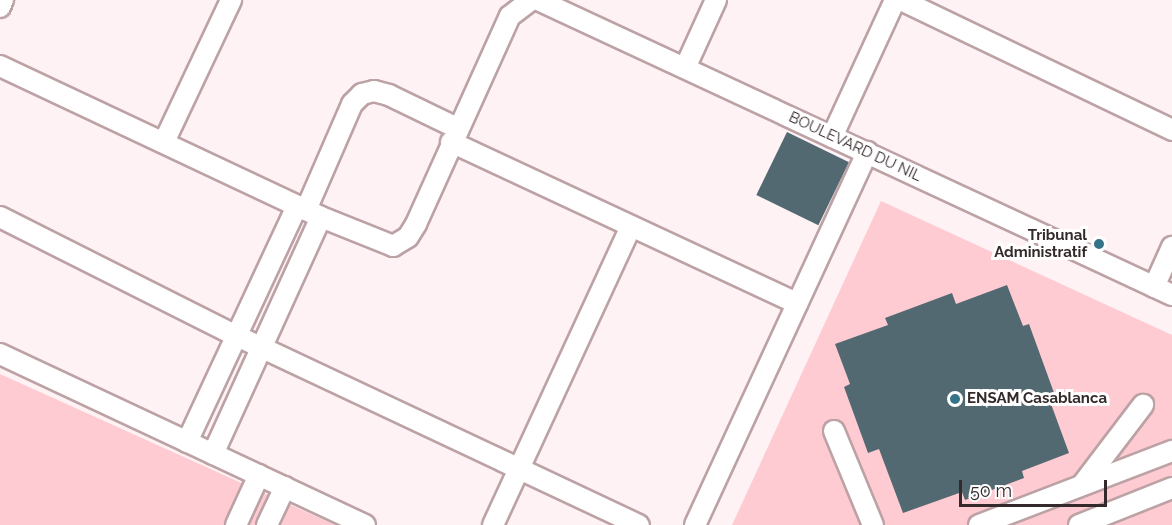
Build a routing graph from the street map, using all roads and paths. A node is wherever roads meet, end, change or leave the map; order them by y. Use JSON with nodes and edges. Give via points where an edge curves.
{"nodes":[{"id":1,"x":3,"y":0,"type":"edge"},
{"id":2,"x":231,"y":0,"type":"edge"},
{"id":3,"x":531,"y":0,"type":"edge"},
{"id":4,"x":538,"y":0,"type":"edge"},
{"id":5,"x":716,"y":0,"type":"edge"},
{"id":6,"x":895,"y":0,"type":"edge"},
{"id":7,"x":901,"y":0,"type":"edge"},
{"id":8,"x":0,"y":7,"type":"edge"},
{"id":9,"x":508,"y":8,"type":"edge"},
{"id":10,"x":0,"y":66,"type":"edge"},
{"id":11,"x":685,"y":68,"type":"junction"},
{"id":12,"x":1172,"y":130,"type":"edge"},
{"id":13,"x":454,"y":135,"type":"junction"},
{"id":14,"x":832,"y":137,"type":"junction"},
{"id":15,"x":164,"y":142,"type":"junction"},
{"id":16,"x":867,"y":152,"type":"junction"},
{"id":17,"x":308,"y":211,"type":"junction"},
{"id":18,"x":0,"y":217,"type":"edge"},
{"id":19,"x":631,"y":227,"type":"junction"},
{"id":20,"x":1172,"y":247,"type":"edge"},
{"id":21,"x":1154,"y":287,"type":"junction"},
{"id":22,"x":1172,"y":295,"type":"edge"},
{"id":23,"x":797,"y":303,"type":"junction"},
{"id":24,"x":237,"y":336,"type":"junction"},
{"id":25,"x":260,"y":347,"type":"junction"},
{"id":26,"x":0,"y":354,"type":"edge"},
{"id":27,"x":1143,"y":405,"type":"dead end"},
{"id":28,"x":834,"y":431,"type":"dead end"},
{"id":29,"x":187,"y":442,"type":"junction"},
{"id":30,"x":1172,"y":450,"type":"edge"},
{"id":31,"x":213,"y":454,"type":"junction"},
{"id":32,"x":521,"y":469,"type":"junction"},
{"id":33,"x":259,"y":475,"type":"junction"},
{"id":34,"x":1082,"y":485,"type":"junction"},
{"id":35,"x":285,"y":487,"type":"junction"},
{"id":36,"x":1172,"y":488,"type":"edge"},
{"id":37,"x":236,"y":525,"type":"edge"},
{"id":38,"x":267,"y":525,"type":"edge"},
{"id":39,"x":365,"y":525,"type":"edge"},
{"id":40,"x":493,"y":525,"type":"edge"},
{"id":41,"x":639,"y":525,"type":"edge"},
{"id":42,"x":695,"y":525,"type":"edge"},
{"id":43,"x":873,"y":525,"type":"edge"},
{"id":44,"x":979,"y":525,"type":"edge"},
{"id":45,"x":1079,"y":525,"type":"edge"}],
"edges":[{"from":1,"to":8,"type":"street"},
{"from":2,"to":15,"type":"street"},
{"from":3,"to":9,"type":"street"},
{"from":4,"to":11,"type":"street","name":"BOULEVARD DU NIL"},
{"from":5,"to":11,"type":"street"},
{"from":6,"to":14,"type":"street"},
{"from":7,"to":12,"type":"street"},
{"from":9,"to":13,"type":"street"},
{"from":10,"to":15,"type":"street"},
{"from":11,"to":14,"type":"street","name":"BOULEVARD DU NIL"},
{"from":13,"to":17,"type":"street","via":[[416,224],[402,242],[380,244]]},
{"from":13,"to":17,"type":"street","via":[[389,95],[374,91],[362,94],[352,104]]},
{"from":13,"to":19,"type":"street"},
{"from":14,"to":16,"type":"street","name":"BOULEVARD DU NIL"},
{"from":15,"to":17,"type":"street"},
{"from":16,"to":21,"type":"street","name":"BOULEVARD DU NIL"},
{"from":16,"to":23,"type":"street"},
{"from":17,"to":24,"type":"street"},
{"from":17,"to":25,"type":"street"},
{"from":18,"to":24,"type":"street"},
{"from":19,"to":23,"type":"street"},
{"from":19,"to":32,"type":"street"},
{"from":20,"to":21,"type":"street"},
{"from":21,"to":22,"type":"street","name":"BOULEVARD DU NIL"},
{"from":23,"to":42,"type":"street"},
{"from":24,"to":25,"type":"street"},
{"from":24,"to":29,"type":"street"},
{"from":25,"to":31,"type":"street"},
{"from":25,"to":32,"type":"street"},
{"from":26,"to":29,"type":"street"},
{"from":27,"to":34,"type":"street"},
{"from":28,"to":43,"type":"street"},
{"from":29,"to":31,"type":"street"},
{"from":30,"to":34,"type":"street"},
{"from":31,"to":33,"type":"street"},
{"from":32,"to":40,"type":"street"},
{"from":32,"to":41,"type":"street"},
{"from":33,"to":35,"type":"street"},
{"from":33,"to":37,"type":"street"},
{"from":34,"to":44,"type":"street"},
{"from":35,"to":38,"type":"street"},
{"from":35,"to":39,"type":"street"},
{"from":36,"to":45,"type":"street"}]}
